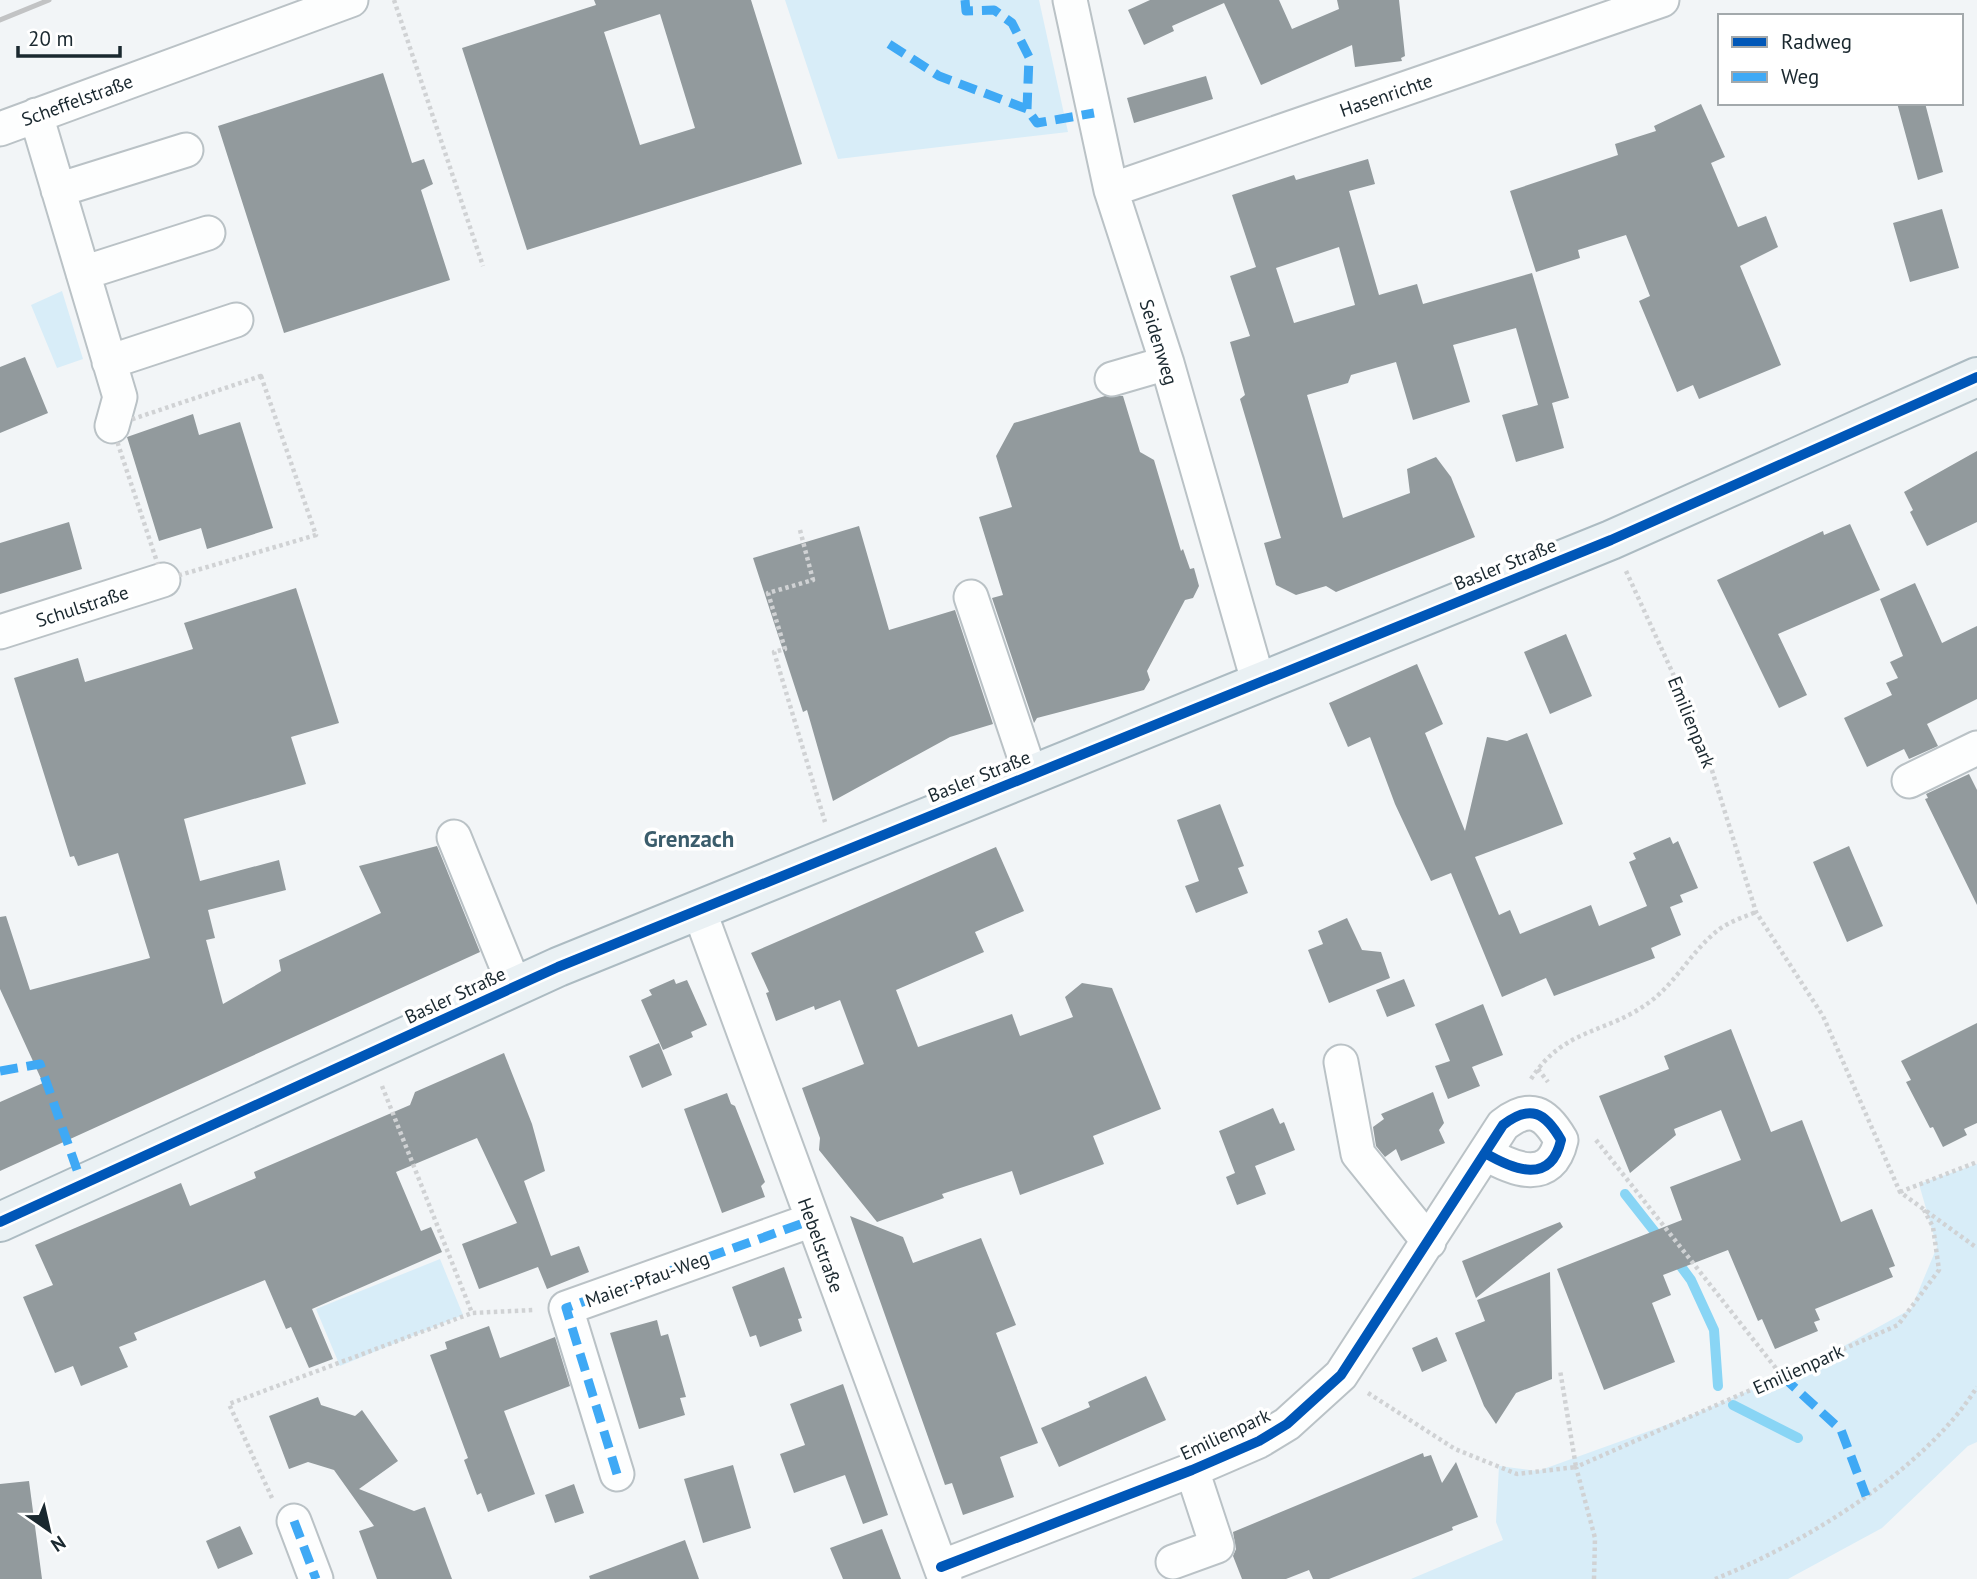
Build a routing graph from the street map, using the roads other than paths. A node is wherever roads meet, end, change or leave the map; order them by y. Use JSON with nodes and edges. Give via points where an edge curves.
{"nodes":[{"id":1,"x":351,"y":0,"type":"edge"},
{"id":2,"x":1070,"y":0,"type":"edge"},
{"id":3,"x":1661,"y":0,"type":"edge"},
{"id":4,"x":36,"y":115,"type":"junction"},
{"id":5,"x":0,"y":129,"type":"edge"},
{"id":6,"x":186,"y":150,"type":"dead end"},
{"id":7,"x":58,"y":190,"type":"junction"},
{"id":8,"x":1111,"y":190,"type":"junction"},
{"id":9,"x":208,"y":233,"type":"dead end"},
{"id":10,"x":83,"y":274,"type":"junction"},
{"id":11,"x":236,"y":320,"type":"dead end"},
{"id":12,"x":110,"y":362,"type":"junction"},
{"id":13,"x":1167,"y":363,"type":"junction"},
{"id":14,"x":1977,"y":377,"type":"edge"},
{"id":15,"x":1112,"y":379,"type":"dead end"},
{"id":16,"x":112,"y":426,"type":"road end"},
{"id":17,"x":163,"y":580,"type":"road end"},
{"id":18,"x":971,"y":597,"type":"dead end"},
{"id":19,"x":0,"y":632,"type":"edge"},
{"id":20,"x":1258,"y":681,"type":"junction"},
{"id":21,"x":1977,"y":748,"type":"edge"},
{"id":22,"x":1030,"y":773,"type":"junction"},
{"id":23,"x":1909,"y":781,"type":"dead end"},
{"id":24,"x":454,"y":837,"type":"dead end"},
{"id":25,"x":699,"y":910,"type":"junction"},
{"id":26,"x":515,"y":987,"type":"junction"},
{"id":27,"x":1341,"y":1062,"type":"dead end"},
{"id":28,"x":1485,"y":1153,"type":"junction"},
{"id":29,"x":811,"y":1220,"type":"junction"},
{"id":30,"x":0,"y":1222,"type":"edge"},
{"id":31,"x":1429,"y":1242,"type":"junction"},
{"id":32,"x":1192,"y":1470,"type":"junction"},
{"id":33,"x":617,"y":1474,"type":"dead end"},
{"id":34,"x":294,"y":1521,"type":"road end"},
{"id":35,"x":1173,"y":1562,"type":"dead end"},
{"id":36,"x":943,"y":1573,"type":"edge"},
{"id":37,"x":316,"y":1579,"type":"edge"}],
"edges":[{"from":1,"to":4,"type":"street","name":"Scheffelstraße"},
{"from":2,"to":8,"type":"street","name":"Seidenweg"},
{"from":3,"to":8,"type":"street","name":"Hasenrichte"},
{"from":4,"to":5,"type":"street","name":"Scheffelstraße"},
{"from":4,"to":7,"type":"street"},
{"from":6,"to":7,"type":"street"},
{"from":7,"to":10,"type":"street"},
{"from":8,"to":13,"type":"street","name":"Seidenweg"},
{"from":9,"to":10,"type":"street"},
{"from":10,"to":12,"type":"street"},
{"from":11,"to":12,"type":"street"},
{"from":12,"to":16,"type":"street","via":[[120,397]]},
{"from":13,"to":15,"type":"street"},
{"from":13,"to":20,"type":"street","name":"Seidenweg"},
{"from":14,"to":20,"type":"main road","name":"Basler Straße","via":[[1611,540]]},
{"from":17,"to":19,"type":"street","name":"Schulstraße"},
{"from":18,"to":22,"type":"street"},
{"from":20,"to":22,"type":"main road","name":"Basler Straße"},
{"from":21,"to":23,"type":"street"},
{"from":22,"to":25,"type":"main road","name":"Basler Straße"},
{"from":24,"to":26,"type":"street"},
{"from":25,"to":26,"type":"main road","name":"Basler Straße"},
{"from":25,"to":29,"type":"street","name":"Hebelstraße"},
{"from":26,"to":30,"type":"main road","name":"Basler Straße"},
{"from":27,"to":31,"type":"street","via":[[1358,1154]]},
{"from":28,"to":28,"type":"street","name":"Emilienpark","via":[[1529,1171],[1546,1166],[1558,1153],[1561,1140],[1545,1118],[1518,1113],[1503,1125]]},
{"from":28,"to":31,"type":"street","name":"Emilienpark"},
{"from":29,"to":33,"type":"street","name":"Maier-Pfau-Weg","via":[[566,1308]]},
{"from":29,"to":36,"type":"street","name":"Hebelstraße"},
{"from":31,"to":32,"type":"street","name":"Emilienpark","via":[[1341,1375],[1287,1424]]},
{"from":32,"to":35,"type":"street","via":[[1217,1546]]},
{"from":32,"to":36,"type":"street","name":"Emilienpark"},
{"from":34,"to":37,"type":"street"}]}
